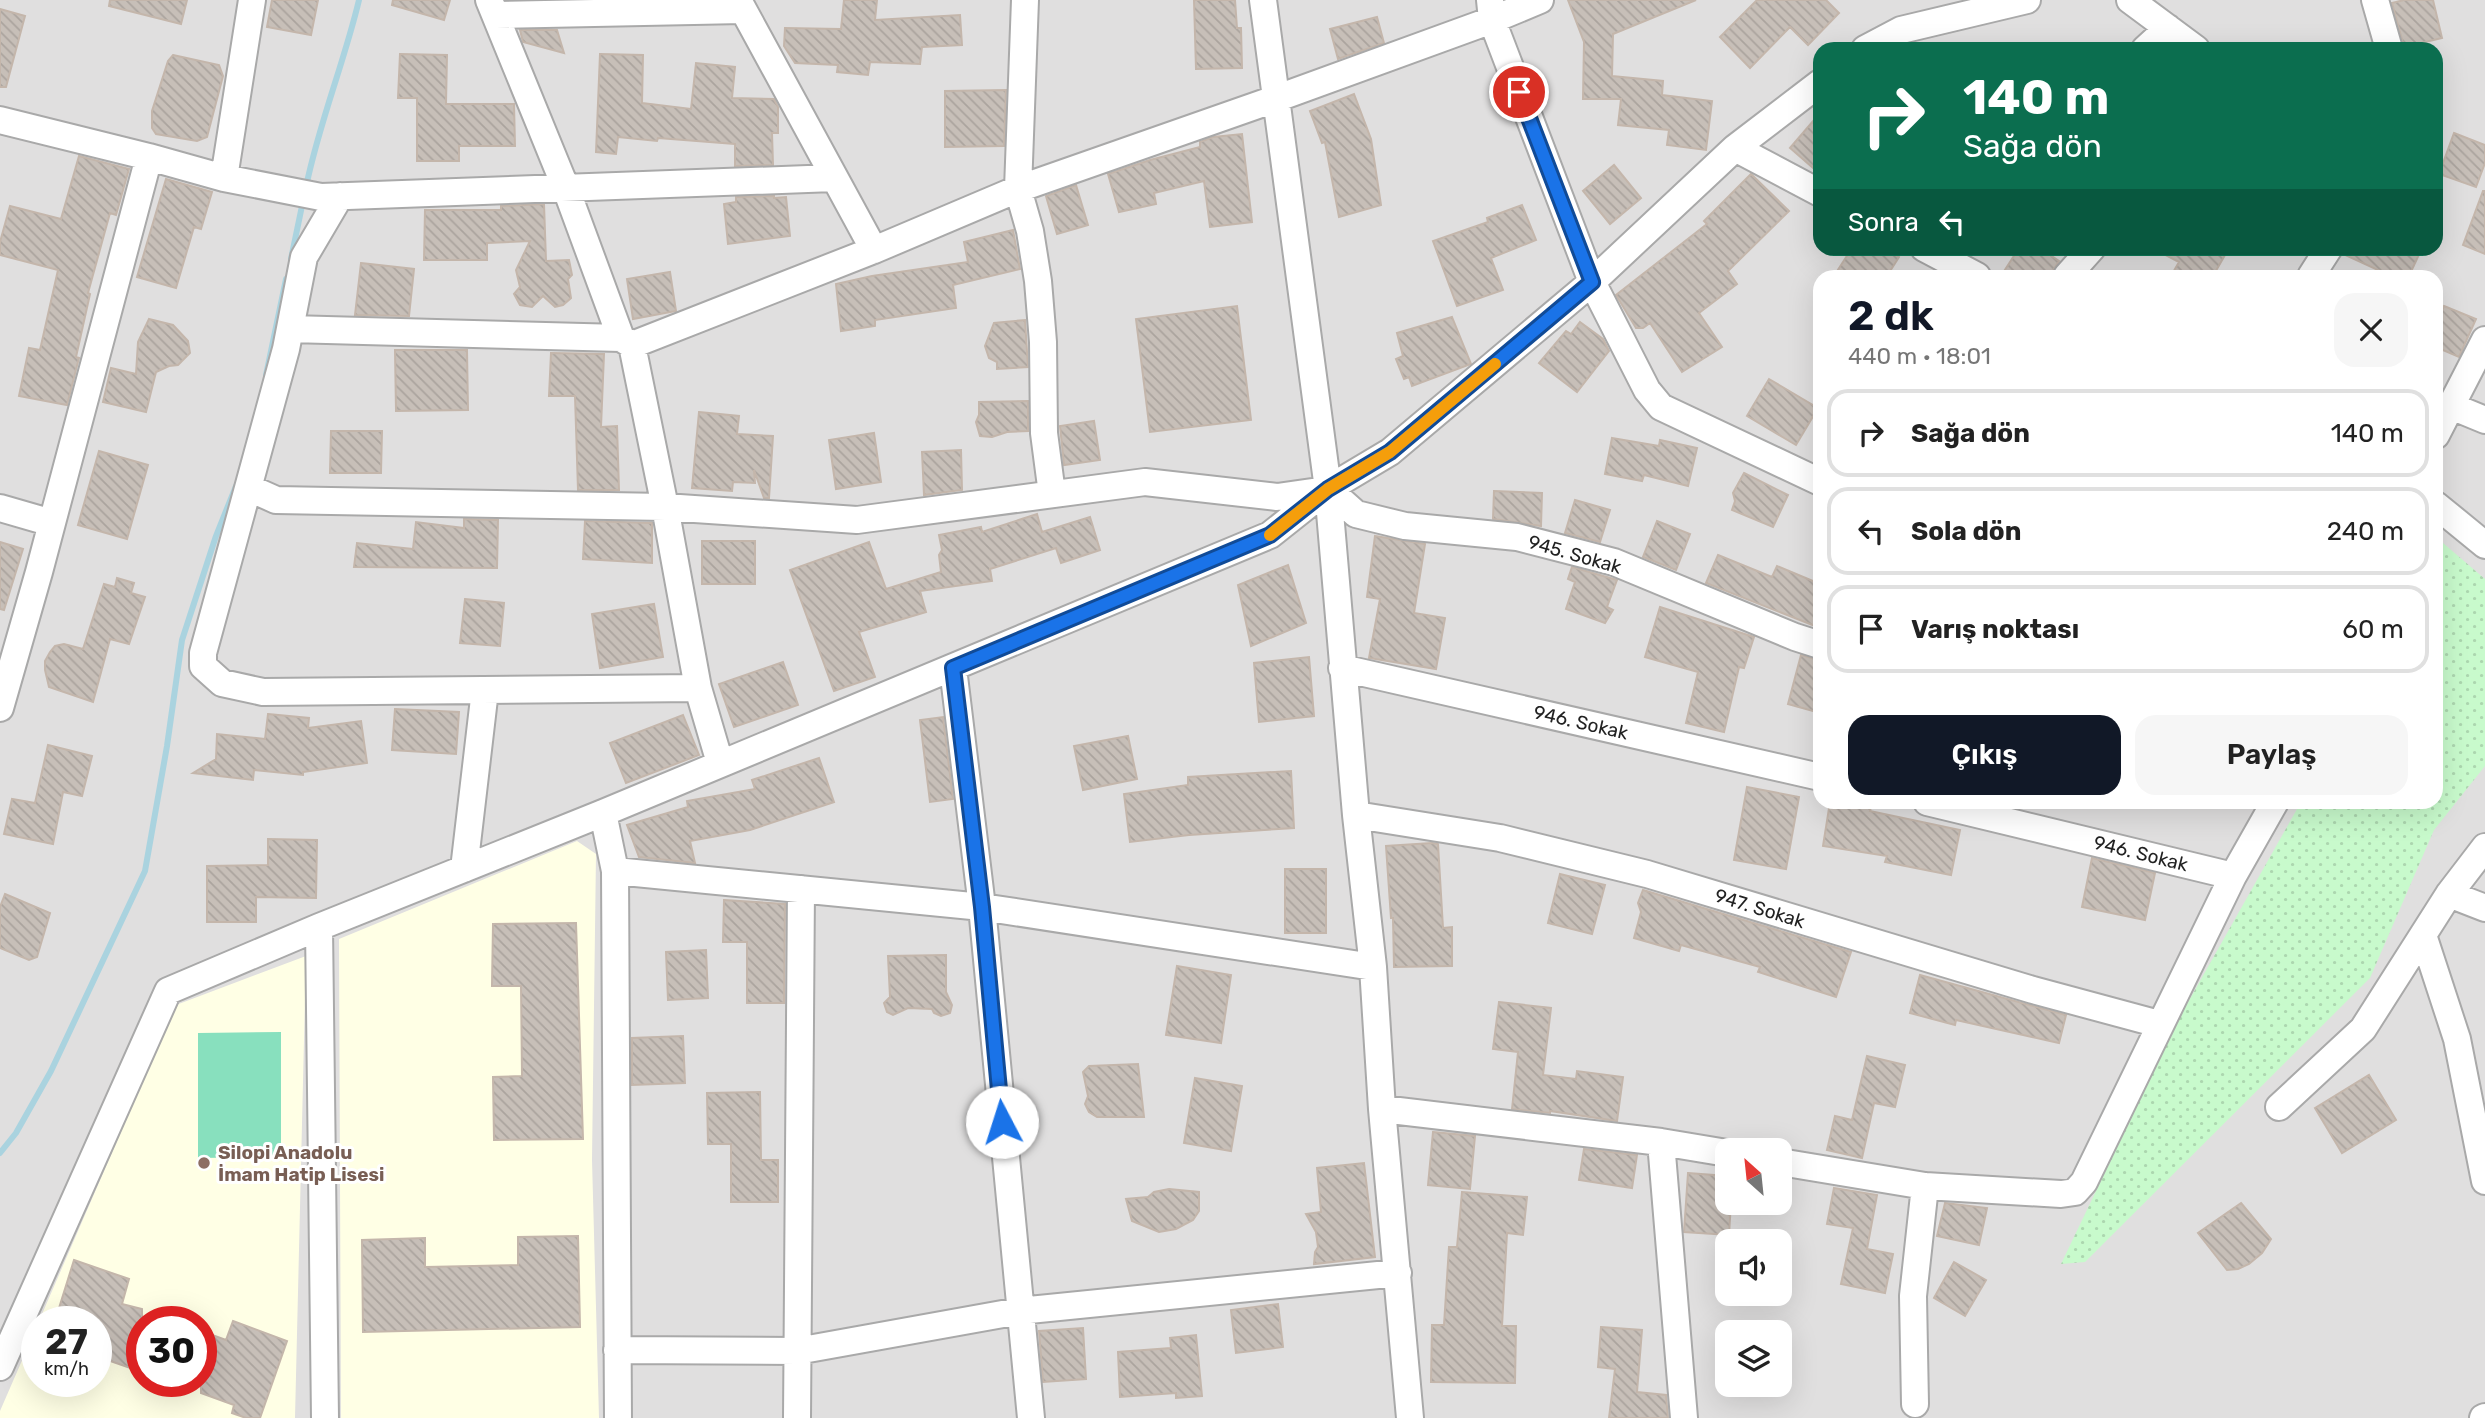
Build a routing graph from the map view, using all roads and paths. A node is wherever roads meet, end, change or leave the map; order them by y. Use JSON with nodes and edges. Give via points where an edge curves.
{"nodes":[{"id":1,"x":252,"y":0,"type":"edge"},
{"id":2,"x":1025,"y":0,"type":"edge"},
{"id":3,"x":1263,"y":0,"type":"edge"},
{"id":4,"x":1540,"y":0,"type":"edge"},
{"id":5,"x":2027,"y":0,"type":"edge"},
{"id":6,"x":2130,"y":0,"type":"edge"},
{"id":7,"x":2375,"y":0,"type":"edge"},
{"id":8,"x":741,"y":5,"type":"edge"},
{"id":9,"x":493,"y":7,"type":"edge"},
{"id":10,"x":1491,"y":10,"type":"edge"},
{"id":11,"x":2168,"y":28,"type":"junction"},
{"id":12,"x":1878,"y":42,"type":"edge"},
{"id":13,"x":2153,"y":42,"type":"edge"},
{"id":14,"x":2187,"y":42,"type":"edge"},
{"id":15,"x":2387,"y":42,"type":"edge"},
{"id":16,"x":1813,"y":88,"type":"edge"},
{"id":17,"x":1275,"y":99,"type":"junction"},
{"id":18,"x":0,"y":120,"type":"edge"},
{"id":19,"x":1735,"y":148,"type":"junction"},
{"id":20,"x":149,"y":157,"type":"junction"},
{"id":21,"x":224,"y":178,"type":"junction"},
{"id":22,"x":834,"y":178,"type":"junction"},
{"id":23,"x":565,"y":186,"type":"junction"},
{"id":24,"x":1018,"y":189,"type":"junction"},
{"id":25,"x":1813,"y":189,"type":"edge"},
{"id":26,"x":330,"y":196,"type":"junction"},
{"id":27,"x":874,"y":250,"type":"junction"},
{"id":28,"x":1939,"y":256,"type":"edge"},
{"id":29,"x":2085,"y":256,"type":"edge"},
{"id":30,"x":1966,"y":270,"type":"edge"},
{"id":31,"x":2072,"y":270,"type":"edge"},
{"id":32,"x":1592,"y":282,"type":"junction"},
{"id":33,"x":290,"y":329,"type":"junction"},
{"id":34,"x":2485,"y":340,"type":"edge"},
{"id":35,"x":626,"y":341,"type":"junction"},
{"id":36,"x":2451,"y":406,"type":"junction"},
{"id":37,"x":2485,"y":420,"type":"edge"},
{"id":38,"x":2443,"y":421,"type":"edge"},
{"id":39,"x":1813,"y":479,"type":"edge"},
{"id":40,"x":249,"y":488,"type":"junction"},
{"id":41,"x":1328,"y":489,"type":"junction"},
{"id":42,"x":1052,"y":494,"type":"junction"},
{"id":43,"x":665,"y":507,"type":"junction"},
{"id":44,"x":0,"y":508,"type":"edge"},
{"id":45,"x":2443,"y":511,"type":"edge"},
{"id":46,"x":52,"y":523,"type":"junction"},
{"id":47,"x":2485,"y":545,"type":"edge"},
{"id":48,"x":1813,"y":643,"type":"edge"},
{"id":49,"x":953,"y":668,"type":"junction"},
{"id":50,"x":1342,"y":668,"type":"junction"},
{"id":51,"x":698,"y":688,"type":"junction"},
{"id":52,"x":485,"y":690,"type":"junction"},
{"id":53,"x":0,"y":708,"type":"edge"},
{"id":54,"x":720,"y":762,"type":"junction"},
{"id":55,"x":1813,"y":775,"type":"edge"},
{"id":56,"x":1956,"y":809,"type":"edge"},
{"id":57,"x":2271,"y":809,"type":"edge"},
{"id":58,"x":603,"y":813,"type":"junction"},
{"id":59,"x":1356,"y":815,"type":"junction"},
{"id":60,"x":2485,"y":847,"type":"edge"},
{"id":61,"x":464,"y":869,"type":"junction"},
{"id":62,"x":615,"y":871,"type":"junction"},
{"id":63,"x":2233,"y":876,"type":"junction"},
{"id":64,"x":801,"y":889,"type":"junction"},
{"id":65,"x":2449,"y":894,"type":"junction"},
{"id":66,"x":982,"y":907,"type":"junction"},
{"id":67,"x":2485,"y":908,"type":"edge"},
{"id":68,"x":319,"y":927,"type":"junction"},
{"id":69,"x":2423,"y":935,"type":"junction"},
{"id":70,"x":1373,"y":967,"type":"junction"},
{"id":71,"x":2159,"y":1024,"type":"junction"},
{"id":72,"x":2279,"y":1107,"type":"dead end"},
{"id":73,"x":1382,"y":1109,"type":"junction"},
{"id":74,"x":1661,"y":1142,"type":"junction"},
{"id":75,"x":1715,"y":1151,"type":"edge"},
{"id":76,"x":1792,"y":1164,"type":"edge"},
{"id":77,"x":2485,"y":1181,"type":"edge"},
{"id":78,"x":1925,"y":1186,"type":"junction"},
{"id":79,"x":1398,"y":1273,"type":"junction"},
{"id":80,"x":1020,"y":1311,"type":"junction"},
{"id":81,"x":617,"y":1350,"type":"junction"},
{"id":82,"x":797,"y":1351,"type":"junction"},
{"id":83,"x":0,"y":1367,"type":"edge"},
{"id":84,"x":1915,"y":1404,"type":"dead end"},
{"id":85,"x":325,"y":1418,"type":"edge"},
{"id":86,"x":618,"y":1418,"type":"edge"},
{"id":87,"x":797,"y":1418,"type":"edge"},
{"id":88,"x":1031,"y":1418,"type":"edge"},
{"id":89,"x":1410,"y":1418,"type":"edge"},
{"id":90,"x":1684,"y":1418,"type":"edge"}],
"edges":[{"from":1,"to":21,"type":"street"},
{"from":2,"to":24,"type":"street"},
{"from":3,"to":17,"type":"street"},
{"from":4,"to":10,"type":"street"},
{"from":5,"to":12,"type":"street","via":[[1901,30]]},
{"from":6,"to":11,"type":"street"},
{"from":7,"to":15,"type":"street"},
{"from":8,"to":9,"type":"street"},
{"from":8,"to":22,"type":"street"},
{"from":9,"to":23,"type":"street"},
{"from":10,"to":17,"type":"street"},
{"from":10,"to":32,"type":"street"},
{"from":11,"to":13,"type":"street"},
{"from":11,"to":14,"type":"street"},
{"from":16,"to":19,"type":"street"},
{"from":17,"to":24,"type":"street"},
{"from":17,"to":41,"type":"street"},
{"from":18,"to":20,"type":"street"},
{"from":19,"to":25,"type":"street"},
{"from":19,"to":32,"type":"street"},
{"from":20,"to":21,"type":"street"},
{"from":20,"to":46,"type":"street"},
{"from":21,"to":26,"type":"street"},
{"from":22,"to":23,"type":"street"},
{"from":22,"to":27,"type":"street"},
{"from":23,"to":26,"type":"street"},
{"from":23,"to":35,"type":"street"},
{"from":24,"to":27,"type":"street"},
{"from":24,"to":42,"type":"street","via":[[1038,281],[1044,433]]},
{"from":26,"to":33,"type":"street","via":[[304,257]]},
{"from":27,"to":35,"type":"street"},
{"from":28,"to":30,"type":"street"},
{"from":29,"to":31,"type":"street"},
{"from":32,"to":39,"type":"street","via":[[1641,379],[1661,407]]},
{"from":32,"to":41,"type":"street","via":[[1390,452]]},
{"from":33,"to":35,"type":"street"},
{"from":33,"to":40,"type":"street"},
{"from":34,"to":36,"type":"street"},
{"from":35,"to":43,"type":"street"},
{"from":36,"to":37,"type":"street"},
{"from":36,"to":38,"type":"street"},
{"from":40,"to":43,"type":"street","via":[[276,500]]},
{"from":40,"to":52,"type":"street","via":[[203,653],[203,666],[212,674],[222,682],[263,692]]},
{"from":41,"to":42,"type":"street","via":[[1277,497],[1145,482]]},
{"from":41,"to":48,"type":"street","name":"945. Sokak","via":[[1356,514],[1405,526],[1517,537],[1614,562]]},
{"from":41,"to":49,"type":"street","via":[[1270,535]]},
{"from":41,"to":50,"type":"street"},
{"from":42,"to":43,"type":"street","via":[[857,520]]},
{"from":43,"to":51,"type":"street"},
{"from":44,"to":46,"type":"street"},
{"from":45,"to":47,"type":"street"},
{"from":46,"to":53,"type":"street"},
{"from":49,"to":54,"type":"street"},
{"from":49,"to":66,"type":"street"},
{"from":50,"to":55,"type":"street","name":"946. Sokak"},
{"from":50,"to":59,"type":"street"},
{"from":51,"to":52,"type":"street"},
{"from":51,"to":54,"type":"street"},
{"from":52,"to":61,"type":"street"},
{"from":54,"to":58,"type":"street"},
{"from":56,"to":63,"type":"street","name":"946. Sokak"},
{"from":57,"to":63,"type":"street"},
{"from":58,"to":61,"type":"street"},
{"from":58,"to":62,"type":"street"},
{"from":59,"to":70,"type":"street"},
{"from":59,"to":71,"type":"street","name":"947. Sokak","via":[[1500,838],[1647,874]]},
{"from":60,"to":65,"type":"street"},
{"from":61,"to":68,"type":"street"},
{"from":62,"to":64,"type":"street"},
{"from":62,"to":81,"type":"street"},
{"from":63,"to":71,"type":"street"},
{"from":64,"to":66,"type":"street"},
{"from":64,"to":82,"type":"street"},
{"from":65,"to":67,"type":"street"},
{"from":65,"to":69,"type":"street"},
{"from":66,"to":70,"type":"street"},
{"from":66,"to":80,"type":"street"},
{"from":68,"to":83,"type":"street","via":[[168,991]]},
{"from":68,"to":85,"type":"street"},
{"from":69,"to":72,"type":"street","via":[[2363,1030]]},
{"from":69,"to":77,"type":"street","via":[[2457,1039]]},
{"from":70,"to":73,"type":"street"},
{"from":71,"to":78,"type":"street","via":[[2084,1182],[2075,1192]]},
{"from":73,"to":74,"type":"street"},
{"from":73,"to":79,"type":"street"},
{"from":74,"to":75,"type":"street"},
{"from":74,"to":90,"type":"street"},
{"from":76,"to":78,"type":"street"},
{"from":78,"to":84,"type":"street","via":[[1913,1296]]},
{"from":79,"to":80,"type":"street"},
{"from":79,"to":89,"type":"street"},
{"from":80,"to":82,"type":"street"},
{"from":80,"to":88,"type":"street"},
{"from":81,"to":82,"type":"street"},
{"from":81,"to":86,"type":"street"},
{"from":82,"to":87,"type":"street"}]}
